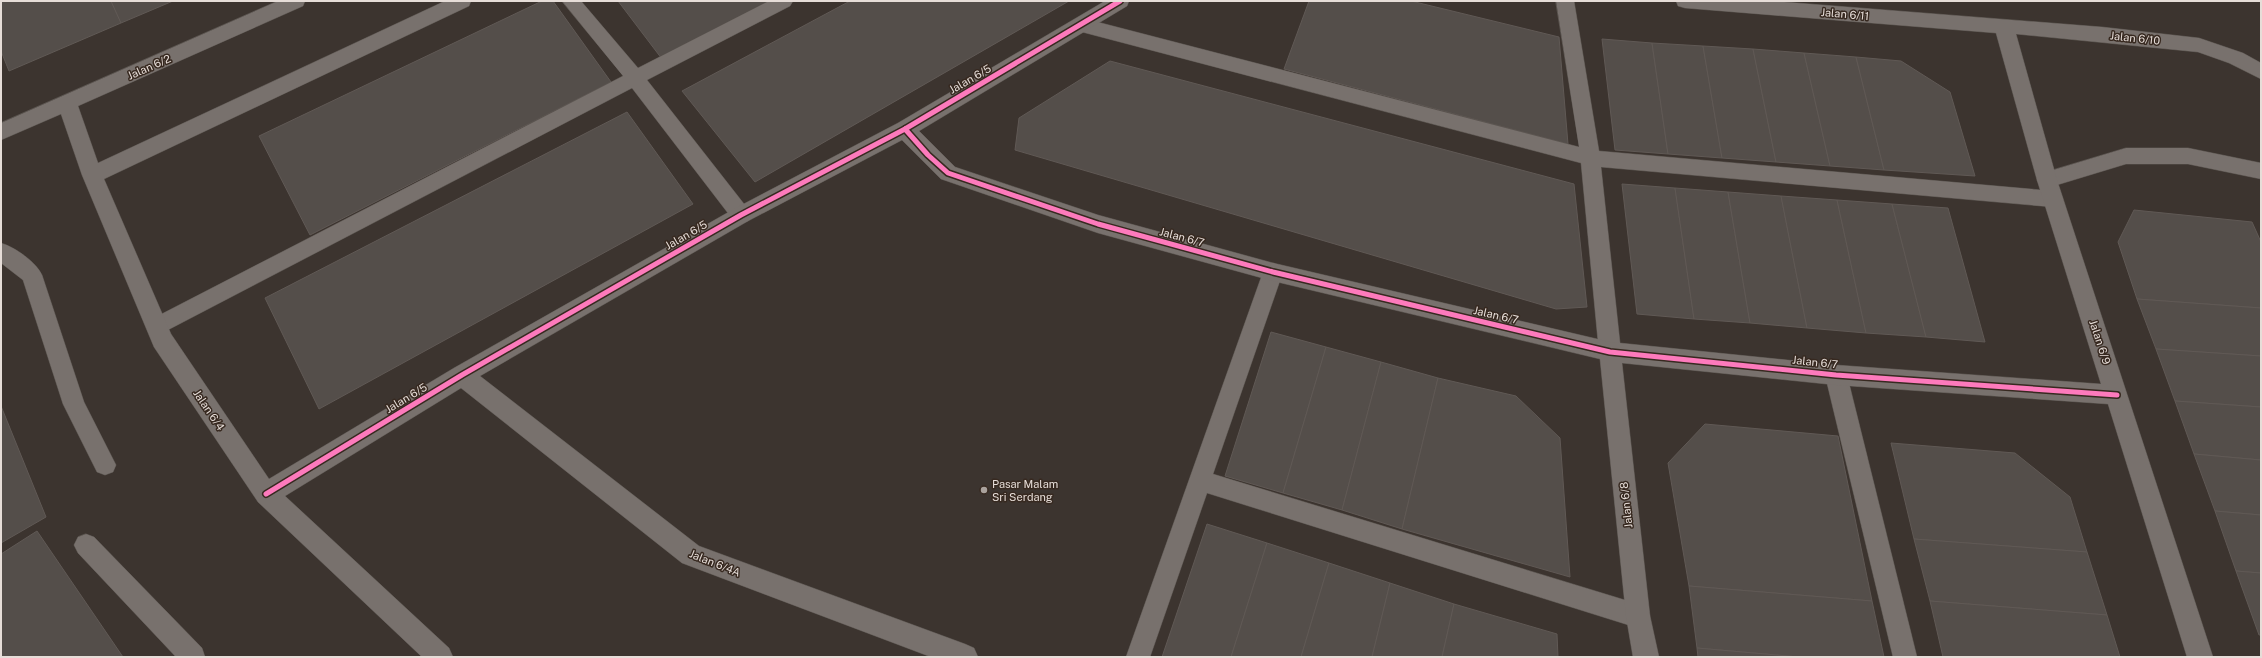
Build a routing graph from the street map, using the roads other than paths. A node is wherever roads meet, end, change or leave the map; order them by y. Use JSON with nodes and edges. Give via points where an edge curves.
{"nodes":[{"id":1,"x":296,"y":1,"type":"edge"},
{"id":2,"x":462,"y":1,"type":"edge"},
{"id":3,"x":571,"y":1,"type":"edge"},
{"id":4,"x":784,"y":1,"type":"edge"},
{"id":5,"x":1120,"y":1,"type":"edge"},
{"id":6,"x":1565,"y":1,"type":"edge"},
{"id":7,"x":1685,"y":1,"type":"edge"},
{"id":8,"x":1082,"y":25,"type":"junction"},
{"id":9,"x":2004,"y":26,"type":"junction"},
{"id":10,"x":2261,"y":72,"type":"edge"},
{"id":11,"x":634,"y":77,"type":"junction"},
{"id":12,"x":67,"y":104,"type":"junction"},
{"id":13,"x":905,"y":129,"type":"junction"},
{"id":14,"x":1,"y":132,"type":"edge"},
{"id":15,"x":1590,"y":158,"type":"junction"},
{"id":16,"x":2259,"y":174,"type":"edge"},
{"id":17,"x":92,"y":175,"type":"junction"},
{"id":18,"x":2050,"y":189,"type":"junction"},
{"id":19,"x":741,"y":215,"type":"junction"},
{"id":20,"x":1,"y":251,"type":"edge"},
{"id":21,"x":1273,"y":272,"type":"junction"},
{"id":22,"x":157,"y":326,"type":"junction"},
{"id":23,"x":1610,"y":352,"type":"junction"},
{"id":24,"x":462,"y":375,"type":"junction"},
{"id":25,"x":1836,"y":375,"type":"junction"},
{"id":26,"x":2117,"y":395,"type":"junction"},
{"id":27,"x":105,"y":465,"type":"dead end"},
{"id":28,"x":1201,"y":481,"type":"junction"},
{"id":29,"x":266,"y":494,"type":"junction"},
{"id":30,"x":86,"y":545,"type":"dead end"},
{"id":31,"x":1638,"y":616,"type":"junction"},
{"id":32,"x":193,"y":657,"type":"edge"},
{"id":33,"x":440,"y":657,"type":"edge"},
{"id":34,"x":965,"y":657,"type":"edge"},
{"id":35,"x":1138,"y":657,"type":"edge"},
{"id":36,"x":1646,"y":657,"type":"edge"},
{"id":37,"x":1905,"y":657,"type":"edge"},
{"id":38,"x":2200,"y":657,"type":"edge"}],
"edges":[{"from":1,"to":12,"type":"street","name":"Jalan 6/2"},
{"from":2,"to":17,"type":"street"},
{"from":3,"to":11,"type":"lane"},
{"from":4,"to":11,"type":"lane"},
{"from":5,"to":8,"type":"street","name":"Jalan 6/5"},
{"from":6,"to":15,"type":"lane"},
{"from":7,"to":9,"type":"street","name":"Jalan 6/11"},
{"from":8,"to":13,"type":"street","name":"Jalan 6/5"},
{"from":8,"to":15,"type":"lane"},
{"from":9,"to":10,"type":"street","name":"Jalan 6/10","via":[[2199,45],[2236,58]]},
{"from":9,"to":18,"type":"street","name":"Jalan 6/9"},
{"from":11,"to":19,"type":"lane"},
{"from":11,"to":22,"type":"lane"},
{"from":12,"to":14,"type":"street","name":"Jalan 6/2"},
{"from":12,"to":17,"type":"street","name":"Jalan 6/4"},
{"from":13,"to":19,"type":"street","name":"Jalan 6/5"},
{"from":13,"to":21,"type":"street","name":"Jalan 6/7","via":[[948,173],[1098,224]]},
{"from":15,"to":18,"type":"lane"},
{"from":15,"to":23,"type":"lane"},
{"from":16,"to":18,"type":"lane","via":[[2188,156],[2126,156]]},
{"from":17,"to":22,"type":"street","name":"Jalan 6/4"},
{"from":18,"to":26,"type":"street","name":"Jalan 6/9"},
{"from":19,"to":24,"type":"street","name":"Jalan 6/5"},
{"from":20,"to":27,"type":"lane","via":[[32,275],[74,404]]},
{"from":21,"to":23,"type":"street","name":"Jalan 6/7"},
{"from":21,"to":28,"type":"lane"},
{"from":22,"to":29,"type":"street","name":"Jalan 6/4","via":[[162,340]]},
{"from":23,"to":25,"type":"street","name":"Jalan 6/7"},
{"from":23,"to":31,"type":"street","name":"Jalan 6/8"},
{"from":24,"to":29,"type":"street","name":"Jalan 6/5"},
{"from":24,"to":34,"type":"street","name":"Jalan 6/4A","via":[[690,555]]},
{"from":25,"to":26,"type":"street","name":"Jalan 6/7"},
{"from":25,"to":37,"type":"lane"},
{"from":26,"to":38,"type":"street","name":"Jalan 6/9"},
{"from":28,"to":31,"type":"lane"},
{"from":28,"to":35,"type":"lane"},
{"from":29,"to":33,"type":"street","name":"Jalan 6/4"},
{"from":30,"to":32,"type":"lane"},
{"from":31,"to":36,"type":"street","name":"Jalan 6/8"}]}
